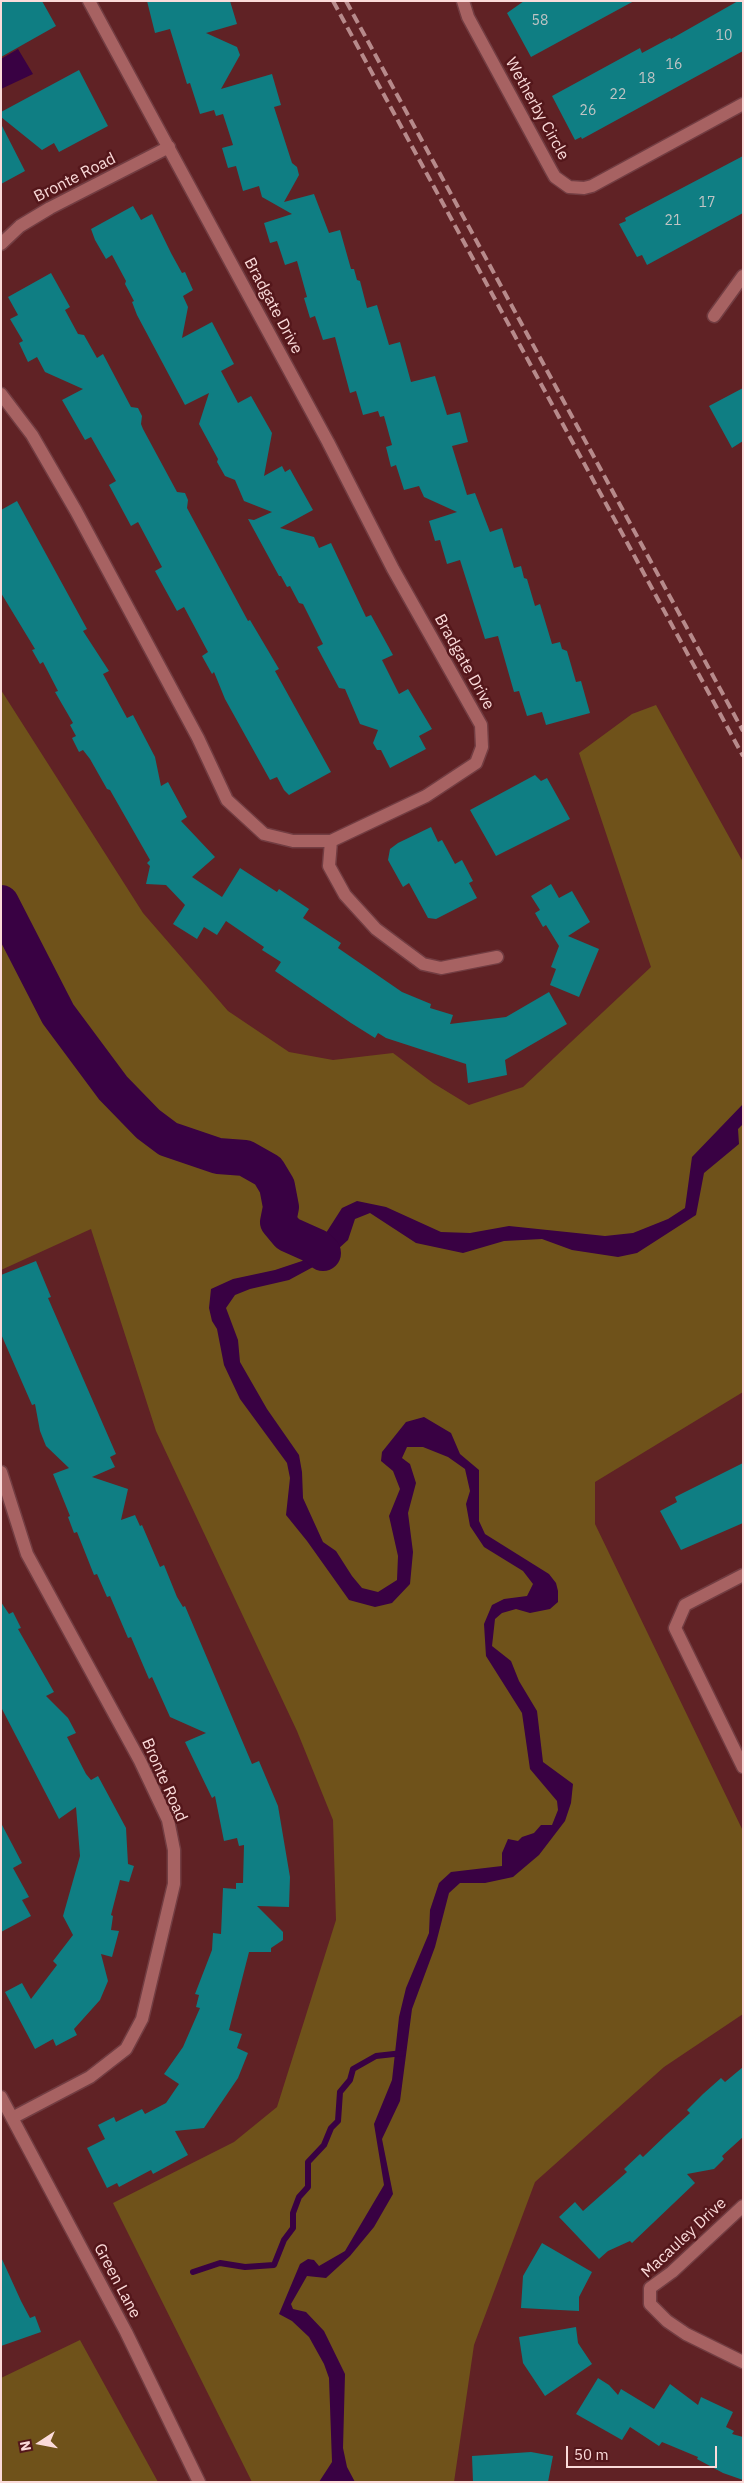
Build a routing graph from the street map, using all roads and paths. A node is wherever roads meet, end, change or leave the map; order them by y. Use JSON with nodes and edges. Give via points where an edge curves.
{"nodes":[{"id":1,"x":89,"y":1,"type":"edge"},
{"id":2,"x":463,"y":1,"type":"edge"},
{"id":3,"x":743,"y":104,"type":"edge"},
{"id":4,"x":169,"y":147,"type":"junction"},
{"id":5,"x":1,"y":244,"type":"edge"},
{"id":6,"x":743,"y":276,"type":"edge"},
{"id":7,"x":714,"y":316,"type":"dead end"},
{"id":8,"x":1,"y":394,"type":"edge"},
{"id":9,"x":331,"y":840,"type":"junction"},
{"id":10,"x":497,"y":957,"type":"dead end"},
{"id":11,"x":1,"y":1472,"type":"edge"},
{"id":12,"x":743,"y":1575,"type":"edge"},
{"id":13,"x":743,"y":1767,"type":"edge"},
{"id":14,"x":1,"y":2097,"type":"edge"},
{"id":15,"x":12,"y":2118,"type":"junction"},
{"id":16,"x":743,"y":2206,"type":"edge"},
{"id":17,"x":743,"y":2362,"type":"edge"},
{"id":18,"x":198,"y":2482,"type":"edge"}],
"edges":[{"from":1,"to":4,"type":"street","name":"Bradgate Drive"},
{"from":2,"to":3,"type":"street","name":"Wetherby Circle","via":[[468,17],[551,170],[569,187],[592,186]]},
{"from":4,"to":5,"type":"street","name":"Bronte Road","via":[[28,221]]},
{"from":4,"to":9,"type":"street","name":"Bradgate Drive","via":[[393,569],[481,725],[482,747],[476,763],[426,796]]},
{"from":6,"to":7,"type":"street"},
{"from":8,"to":9,"type":"street","name":"Bradgate Drive","via":[[32,435],[76,511],[228,800],[264,834],[293,841]]},
{"from":9,"to":10,"type":"street","via":[[329,866],[345,895],[376,928],[416,959],[441,968]]},
{"from":11,"to":15,"type":"street","name":"Bronte Road","via":[[27,1554],[140,1761],[168,1820],[174,1850],[174,1884],[142,2018],[126,2049],[90,2077]]},
{"from":12,"to":13,"type":"street","via":[[685,1605],[675,1628]]},
{"from":14,"to":15,"type":"street","name":"Green Lane"},
{"from":15,"to":18,"type":"street","name":"Green Lane","via":[[126,2332]]},
{"from":16,"to":17,"type":"street","name":"Macauley Drive","via":[[672,2272],[650,2288],[650,2304],[686,2334]]}]}
